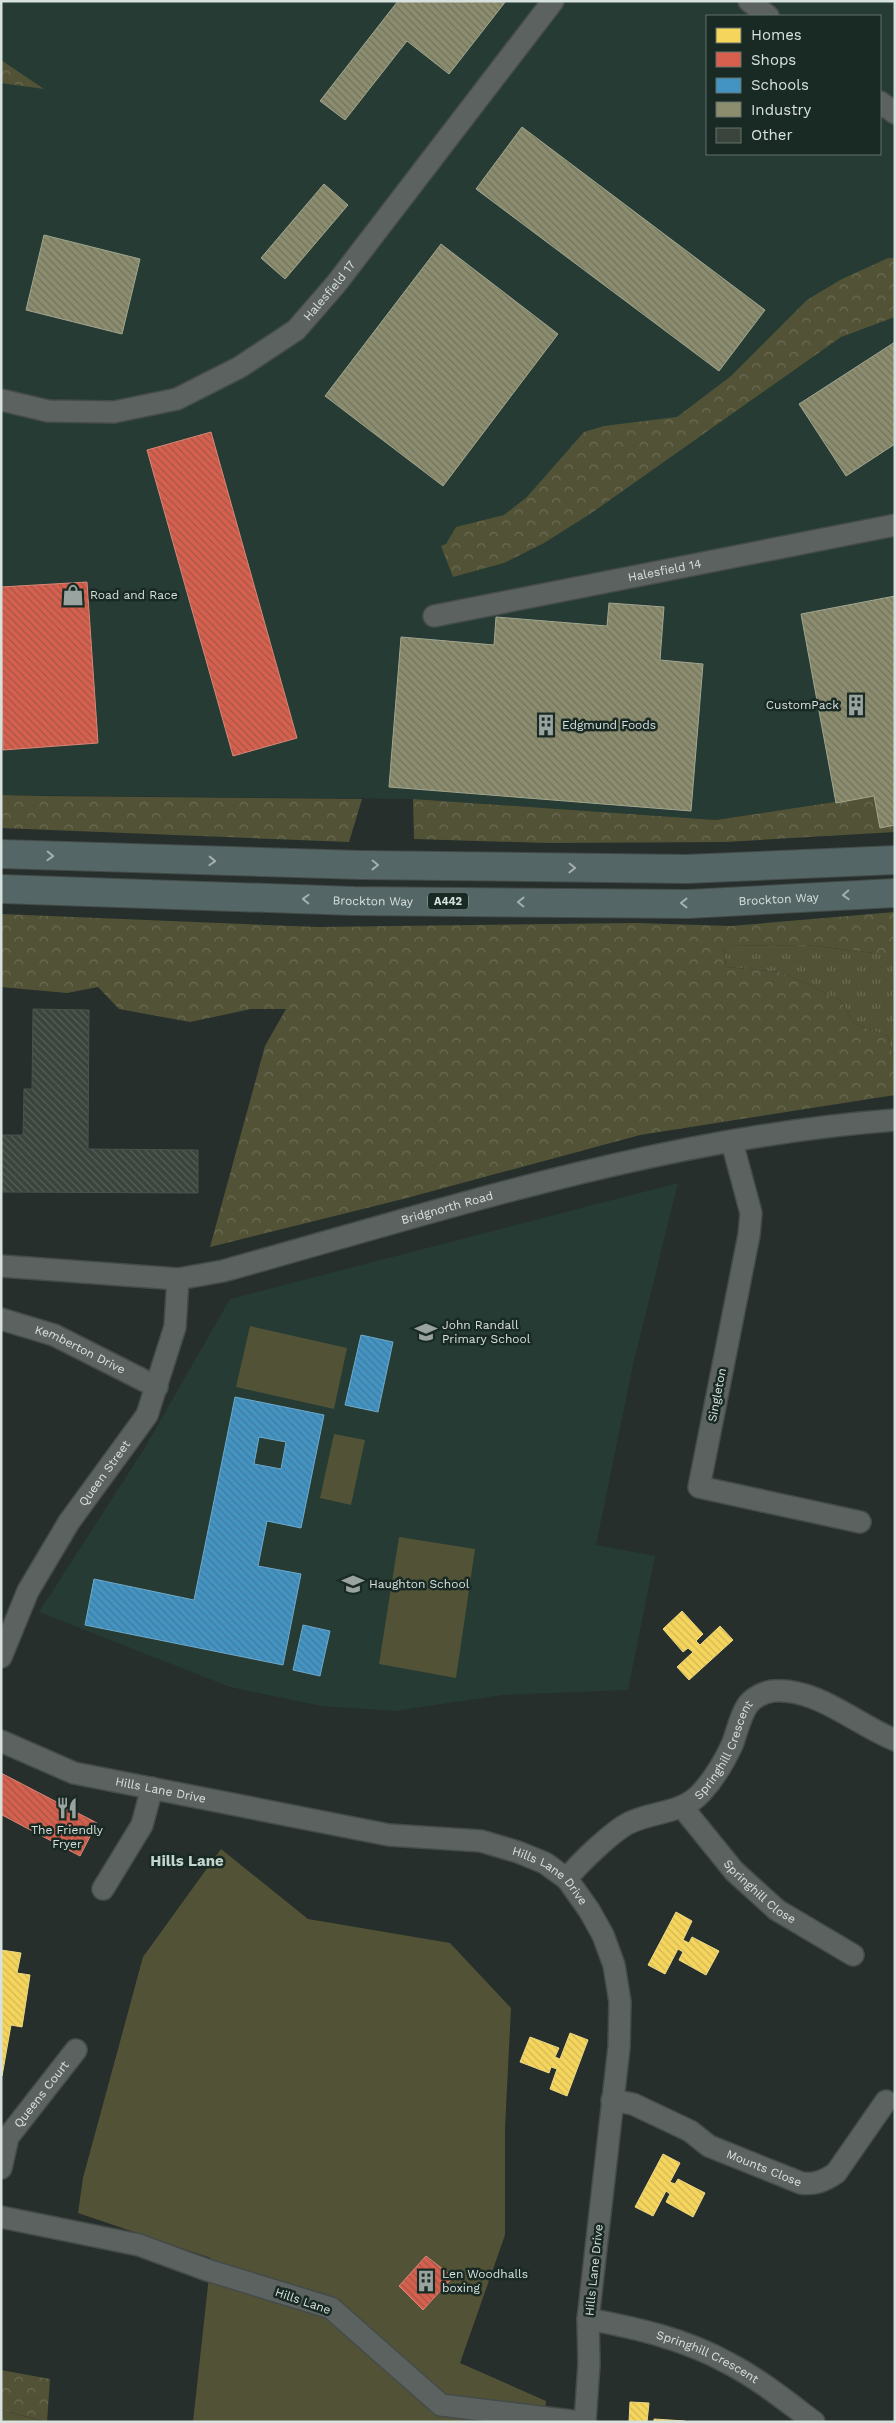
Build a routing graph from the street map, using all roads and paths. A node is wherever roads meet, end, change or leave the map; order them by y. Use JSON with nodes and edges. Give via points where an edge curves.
{"nodes":[{"id":1,"x":553,"y":1,"type":"edge"},
{"id":2,"x":749,"y":1,"type":"edge"},
{"id":3,"x":767,"y":15,"type":"edge"},
{"id":4,"x":881,"y":103,"type":"edge"},
{"id":5,"x":895,"y":113,"type":"edge"},
{"id":6,"x":1,"y":400,"type":"edge"},
{"id":7,"x":895,"y":525,"type":"edge"},
{"id":8,"x":434,"y":616,"type":"dead end"},
{"id":9,"x":1,"y":854,"type":"edge"},
{"id":10,"x":895,"y":860,"type":"edge"},
{"id":11,"x":1,"y":889,"type":"edge"},
{"id":12,"x":895,"y":893,"type":"edge"},
{"id":13,"x":895,"y":1120,"type":"edge"},
{"id":14,"x":732,"y":1142,"type":"junction"},
{"id":15,"x":1,"y":1266,"type":"edge"},
{"id":16,"x":178,"y":1279,"type":"junction"},
{"id":17,"x":1,"y":1319,"type":"edge"},
{"id":18,"x":157,"y":1386,"type":"junction"},
{"id":19,"x":860,"y":1522,"type":"dead end"},
{"id":20,"x":1,"y":1657,"type":"edge"},
{"id":21,"x":895,"y":1740,"type":"edge"},
{"id":22,"x":1,"y":1741,"type":"edge"},
{"id":23,"x":152,"y":1788,"type":"junction"},
{"id":24,"x":682,"y":1808,"type":"junction"},
{"id":25,"x":568,"y":1879,"type":"junction"},
{"id":26,"x":102,"y":1889,"type":"dead end"},
{"id":27,"x":854,"y":1955,"type":"dead end"},
{"id":28,"x":76,"y":2050,"type":"dead end"},
{"id":29,"x":612,"y":2100,"type":"junction"},
{"id":30,"x":886,"y":2101,"type":"dead end"},
{"id":31,"x":5,"y":2135,"type":"edge"},
{"id":32,"x":1,"y":2168,"type":"edge"},
{"id":33,"x":1,"y":2217,"type":"edge"},
{"id":34,"x":588,"y":2319,"type":"junction"},
{"id":35,"x":580,"y":2422,"type":"edge"},
{"id":36,"x":585,"y":2422,"type":"edge"},
{"id":37,"x":814,"y":2422,"type":"edge"}],
"edges":[{"from":1,"to":6,"type":"street","name":"Halesfield 17","via":[[336,284],[296,330],[240,367],[177,399],[114,412],[48,411]]},
{"from":2,"to":3,"type":"street"},
{"from":4,"to":5,"type":"street"},
{"from":7,"to":8,"type":"street","name":"Halesfield 14"},
{"from":9,"to":10,"type":"highway","one_way":true,"via":[[360,865],[686,869]]},
{"from":12,"to":11,"type":"highway","name":"Brockton Way","number":"A442","one_way":true,"via":[[688,904],[354,900]]},
{"from":13,"to":14,"type":"street","name":"Bridgnorth Road","via":[[843,1123]]},
{"from":14,"to":16,"type":"street","name":"Bridgnorth Road","via":[[587,1170],[223,1271]]},
{"from":14,"to":19,"type":"street","name":"Singleton","via":[[750,1213],[749,1235],[698,1487]]},
{"from":15,"to":16,"type":"street","name":"Bridgnorth Road"},
{"from":16,"to":18,"type":"street","name":"Queen Street","via":[[175,1327]]},
{"from":17,"to":18,"type":"street","name":"Kemberton Drive","via":[[54,1335]]},
{"from":18,"to":20,"type":"street","name":"Queen Street","via":[[147,1415],[69,1522],[28,1591]]},
{"from":21,"to":24,"type":"street","name":"Springhill Crescent","via":[[834,1707],[804,1696],[772,1691],[759,1695],[748,1705],[714,1777]]},
{"from":22,"to":23,"type":"street","name":"Hills Lane Drive","via":[[74,1773]]},
{"from":23,"to":25,"type":"street","name":"Hills Lane Drive","via":[[389,1835],[481,1841],[545,1863]]},
{"from":23,"to":26,"type":"street","via":[[142,1825]]},
{"from":24,"to":25,"type":"street","name":"Springhill Crescent","via":[[628,1823],[577,1866]]},
{"from":24,"to":27,"type":"street","name":"Springhill Close","via":[[734,1871],[777,1910]]},
{"from":25,"to":29,"type":"street","name":"Hills Lane Drive","via":[[603,1936],[614,1965],[620,2002],[619,2047]]},
{"from":28,"to":31,"type":"street","name":"Queens Court"},
{"from":29,"to":30,"type":"street","name":"Mounts Close","via":[[633,2104],[690,2131],[709,2146],[731,2156],[811,2185],[836,2173]]},
{"from":29,"to":34,"type":"street","name":"Hills Lane Drive"},
{"from":31,"to":32,"type":"street","name":"Queens Court"},
{"from":33,"to":35,"type":"street","name":"Hills Lane","via":[[138,2245],[331,2308],[441,2405]]},
{"from":34,"to":36,"type":"street","name":"Hills Lane Drive"},
{"from":34,"to":37,"type":"street","name":"Springhill Crescent","via":[[652,2333],[727,2362],[770,2388]]}]}
